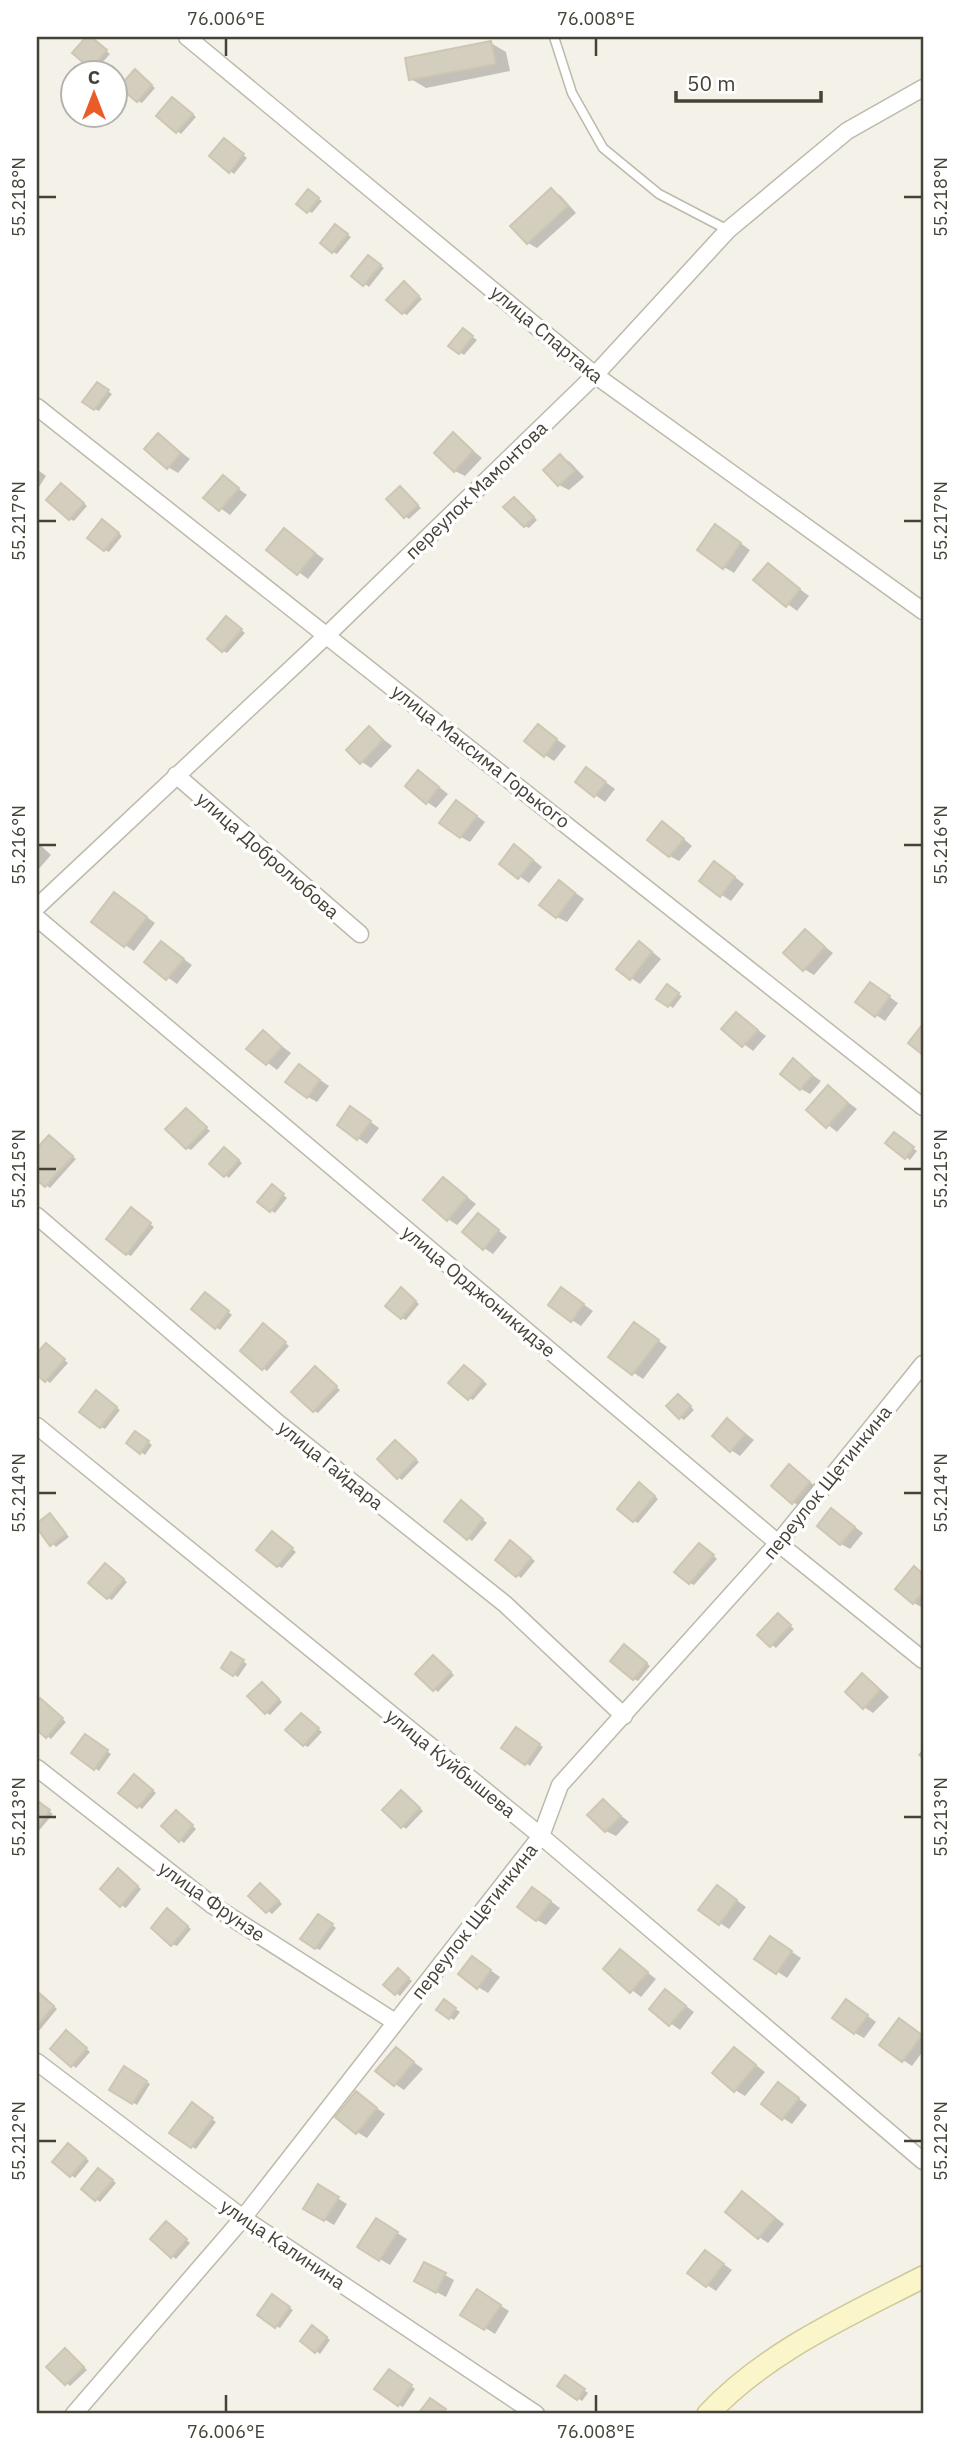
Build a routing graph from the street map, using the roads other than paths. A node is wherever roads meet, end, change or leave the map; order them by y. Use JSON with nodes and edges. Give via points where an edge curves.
{"nodes":[{"id":1,"x":187,"y":37,"type":"edge"},
{"id":2,"x":554,"y":37,"type":"edge"},
{"id":3,"x":923,"y":88,"type":"edge"},
{"id":4,"x":728,"y":230,"type":"junction"},
{"id":5,"x":595,"y":374,"type":"junction"},
{"id":6,"x":37,"y":407,"type":"edge"},
{"id":7,"x":923,"y":611,"type":"edge"},
{"id":8,"x":327,"y":635,"type":"junction"},
{"id":9,"x":176,"y":775,"type":"junction"},
{"id":10,"x":37,"y":906,"type":"edge"},
{"id":11,"x":37,"y":918,"type":"edge"},
{"id":12,"x":360,"y":934,"type":"dead end"},
{"id":13,"x":923,"y":1107,"type":"edge"},
{"id":14,"x":37,"y":1216,"type":"edge"},
{"id":15,"x":923,"y":1364,"type":"edge"},
{"id":16,"x":37,"y":1426,"type":"edge"},
{"id":17,"x":778,"y":1543,"type":"junction"},
{"id":18,"x":923,"y":1660,"type":"edge"},
{"id":19,"x":624,"y":1716,"type":"junction"},
{"id":20,"x":37,"y":1768,"type":"edge"},
{"id":21,"x":541,"y":1836,"type":"junction"},
{"id":22,"x":395,"y":2022,"type":"junction"},
{"id":23,"x":37,"y":2062,"type":"edge"},
{"id":24,"x":923,"y":2161,"type":"edge"},
{"id":25,"x":243,"y":2218,"type":"junction"},
{"id":26,"x":923,"y":2277,"type":"edge"},
{"id":27,"x":74,"y":2414,"type":"edge"},
{"id":28,"x":536,"y":2414,"type":"edge"},
{"id":29,"x":708,"y":2414,"type":"edge"}],
"edges":[{"from":1,"to":5,"type":"street","name":"улица Спартака"},
{"from":2,"to":4,"type":"lane","via":[[572,93],[603,148],[659,194]]},
{"from":3,"to":4,"type":"street","name":"переулок Мамонтова","via":[[847,131]]},
{"from":4,"to":5,"type":"street","name":"переулок Мамонтова"},
{"from":5,"to":7,"type":"street","name":"улица Спартака"},
{"from":5,"to":8,"type":"street","name":"переулок Мамонтова"},
{"from":6,"to":8,"type":"street","name":"улица Максима Горького"},
{"from":8,"to":9,"type":"street","name":"переулок Мамонтова"},
{"from":8,"to":13,"type":"street","name":"улица Максима Горького"},
{"from":9,"to":10,"type":"street","name":"переулок Мамонтова"},
{"from":9,"to":12,"type":"street","name":"улица Добролюбова"},
{"from":11,"to":17,"type":"street","name":"улица Орджоникидзе"},
{"from":14,"to":19,"type":"street","name":"улица Гайдара","via":[[278,1423],[505,1604]]},
{"from":15,"to":17,"type":"street","name":"переулок Щетинкина"},
{"from":16,"to":21,"type":"street","name":"улица Куйбышева"},
{"from":17,"to":18,"type":"street","name":"улица Орджоникидзе"},
{"from":17,"to":19,"type":"street","name":"переулок Щетинкина"},
{"from":19,"to":21,"type":"street","name":"переулок Щетинкина","via":[[560,1785]]},
{"from":20,"to":22,"type":"street","name":"улица Фрунзе","via":[[212,1905]]},
{"from":21,"to":22,"type":"street","name":"переулок Щетинкина"},
{"from":21,"to":24,"type":"street","name":"улица Куйбышева"},
{"from":22,"to":25,"type":"street","name":"переулок Щетинкина"},
{"from":23,"to":25,"type":"street","name":"улица Калинина"},
{"from":25,"to":27,"type":"street","name":"переулок Щетинкина"},
{"from":25,"to":28,"type":"street","name":"улица Калинина"},
{"from":26,"to":29,"type":"street","via":[[795,2343]]}]}
